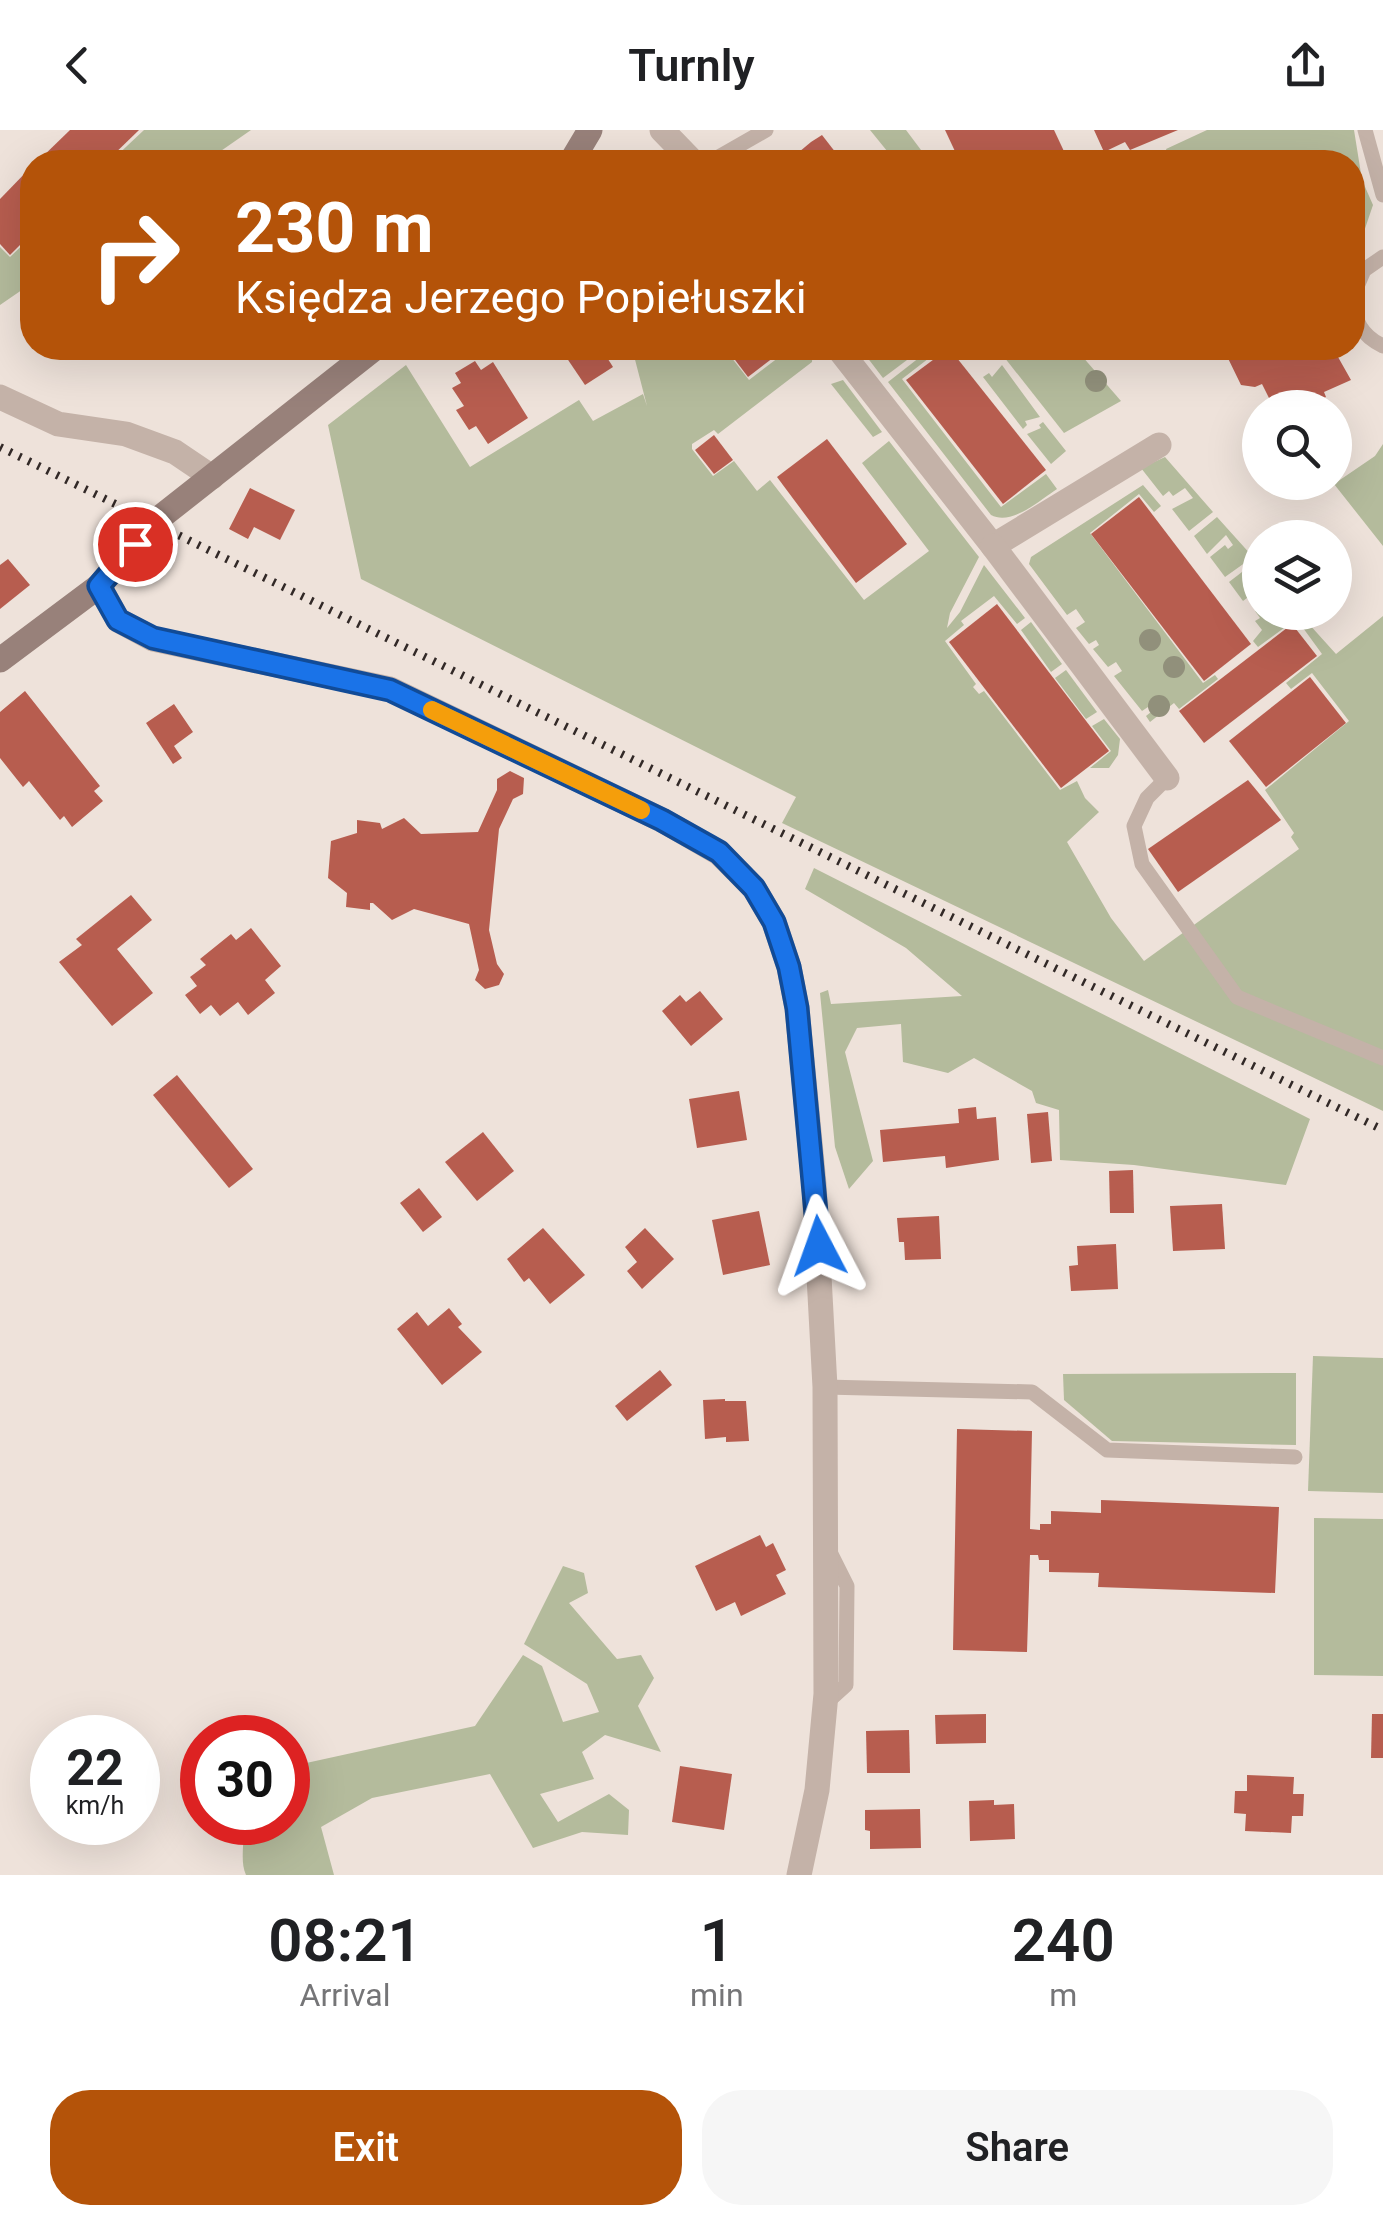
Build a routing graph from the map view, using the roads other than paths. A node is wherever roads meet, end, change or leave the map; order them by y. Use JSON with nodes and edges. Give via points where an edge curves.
{"nodes":[{"id":1,"x":662,"y":130,"type":"edge"},
{"id":2,"x":766,"y":130,"type":"edge"},
{"id":3,"x":1365,"y":130,"type":"edge"},
{"id":4,"x":681,"y":150,"type":"edge"},
{"id":5,"x":731,"y":150,"type":"edge"},
{"id":6,"x":1383,"y":195,"type":"edge"},
{"id":7,"x":360,"y":360,"type":"edge"},
{"id":8,"x":847,"y":360,"type":"edge"},
{"id":9,"x":0,"y":397,"type":"edge"},
{"id":10,"x":1158,"y":444,"type":"dead end"},
{"id":11,"x":212,"y":477,"type":"junction"},
{"id":12,"x":993,"y":546,"type":"junction"},
{"id":13,"x":99,"y":586,"type":"junction"},
{"id":14,"x":0,"y":660,"type":"edge"},
{"id":15,"x":1167,"y":778,"type":"joint"},
{"id":16,"x":1383,"y":1058,"type":"edge"},
{"id":17,"x":825,"y":1387,"type":"junction"},
{"id":18,"x":1295,"y":1458,"type":"dead end"},
{"id":19,"x":799,"y":1875,"type":"edge"}],
"edges":[{"from":1,"to":4,"type":"street"},
{"from":2,"to":5,"type":"lane"},
{"from":3,"to":6,"type":"lane"},
{"from":7,"to":11,"type":"street"},
{"from":8,"to":12,"type":"street"},
{"from":9,"to":11,"type":"street","via":[[58,424],[126,434],[175,452]]},
{"from":10,"to":12,"type":"street"},
{"from":11,"to":13,"type":"street","via":[[153,522]]},
{"from":12,"to":15,"type":"street"},
{"from":13,"to":14,"type":"street"},
{"from":13,"to":17,"type":"street","via":[[118,620],[153,638],[390,690],[662,820],[719,852],[754,888],[774,922],[797,1008]]},
{"from":15,"to":16,"type":"lane","via":[[1147,798],[1134,826],[1142,864],[1237,996]]},
{"from":17,"to":18,"type":"lane","via":[[1032,1392],[1107,1450]]},
{"from":17,"to":19,"type":"street","via":[[825,1704],[817,1790]]}]}
